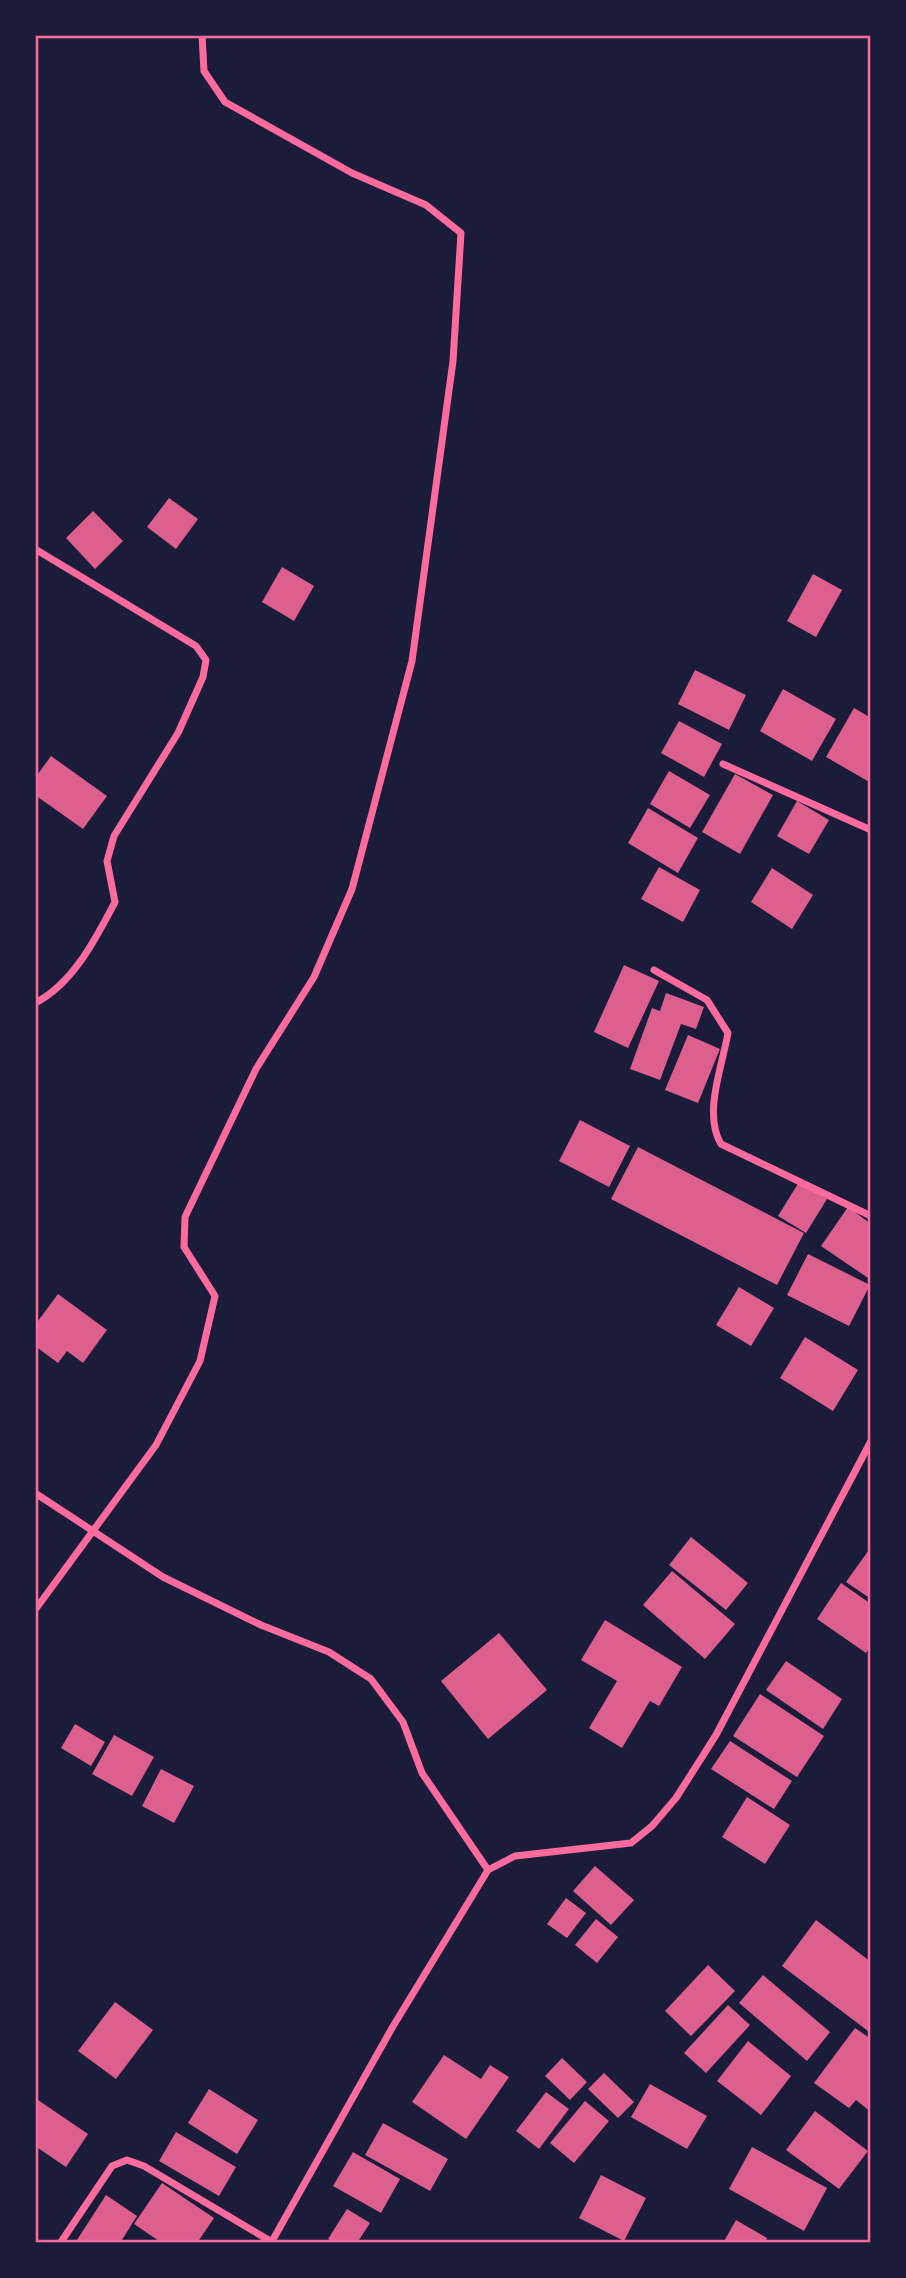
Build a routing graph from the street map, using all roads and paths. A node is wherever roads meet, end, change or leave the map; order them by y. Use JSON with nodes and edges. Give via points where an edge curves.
{"nodes":[{"id":1,"x":202,"y":35,"type":"edge"},
{"id":2,"x":35,"y":549,"type":"edge"},
{"id":3,"x":723,"y":764,"type":"dead end"},
{"id":4,"x":871,"y":830,"type":"edge"},
{"id":5,"x":654,"y":970,"type":"dead end"},
{"id":6,"x":35,"y":1003,"type":"edge"},
{"id":7,"x":871,"y":1216,"type":"edge"},
{"id":8,"x":871,"y":1441,"type":"edge"},
{"id":9,"x":35,"y":1493,"type":"edge"},
{"id":10,"x":90,"y":1531,"type":"junction"},
{"id":11,"x":35,"y":1610,"type":"edge"},
{"id":12,"x":488,"y":1870,"type":"junction"},
{"id":13,"x":61,"y":2242,"type":"edge"},
{"id":14,"x":272,"y":2242,"type":"edge"}],
"edges":[{"from":1,"to":10,"type":"street","via":[[204,71],[225,102],[352,173],[426,205],[461,233],[454,347],[412,661],[352,889],[314,977],[256,1069],[185,1217],[184,1247],[215,1297],[200,1361],[156,1445]]},
{"from":2,"to":6,"type":"street","via":[[196,646],[206,660],[178,733],[114,836],[107,861],[115,902],[72,971],[51,995]]},
{"from":3,"to":4,"type":"street"},
{"from":5,"to":7,"type":"street","via":[[707,1000],[728,1033],[713,1112],[713,1131],[721,1144]]},
{"from":8,"to":12,"type":"street","via":[[716,1735],[676,1798],[652,1826],[631,1843],[515,1856]]},
{"from":9,"to":10,"type":"street"},
{"from":10,"to":11,"type":"street"},
{"from":10,"to":12,"type":"street","via":[[163,1577],[330,1653],[371,1679],[403,1722],[422,1773]]},
{"from":12,"to":14,"type":"street","via":[[392,2028]]},
{"from":13,"to":14,"type":"street","via":[[112,2166],[127,2160]]}]}
